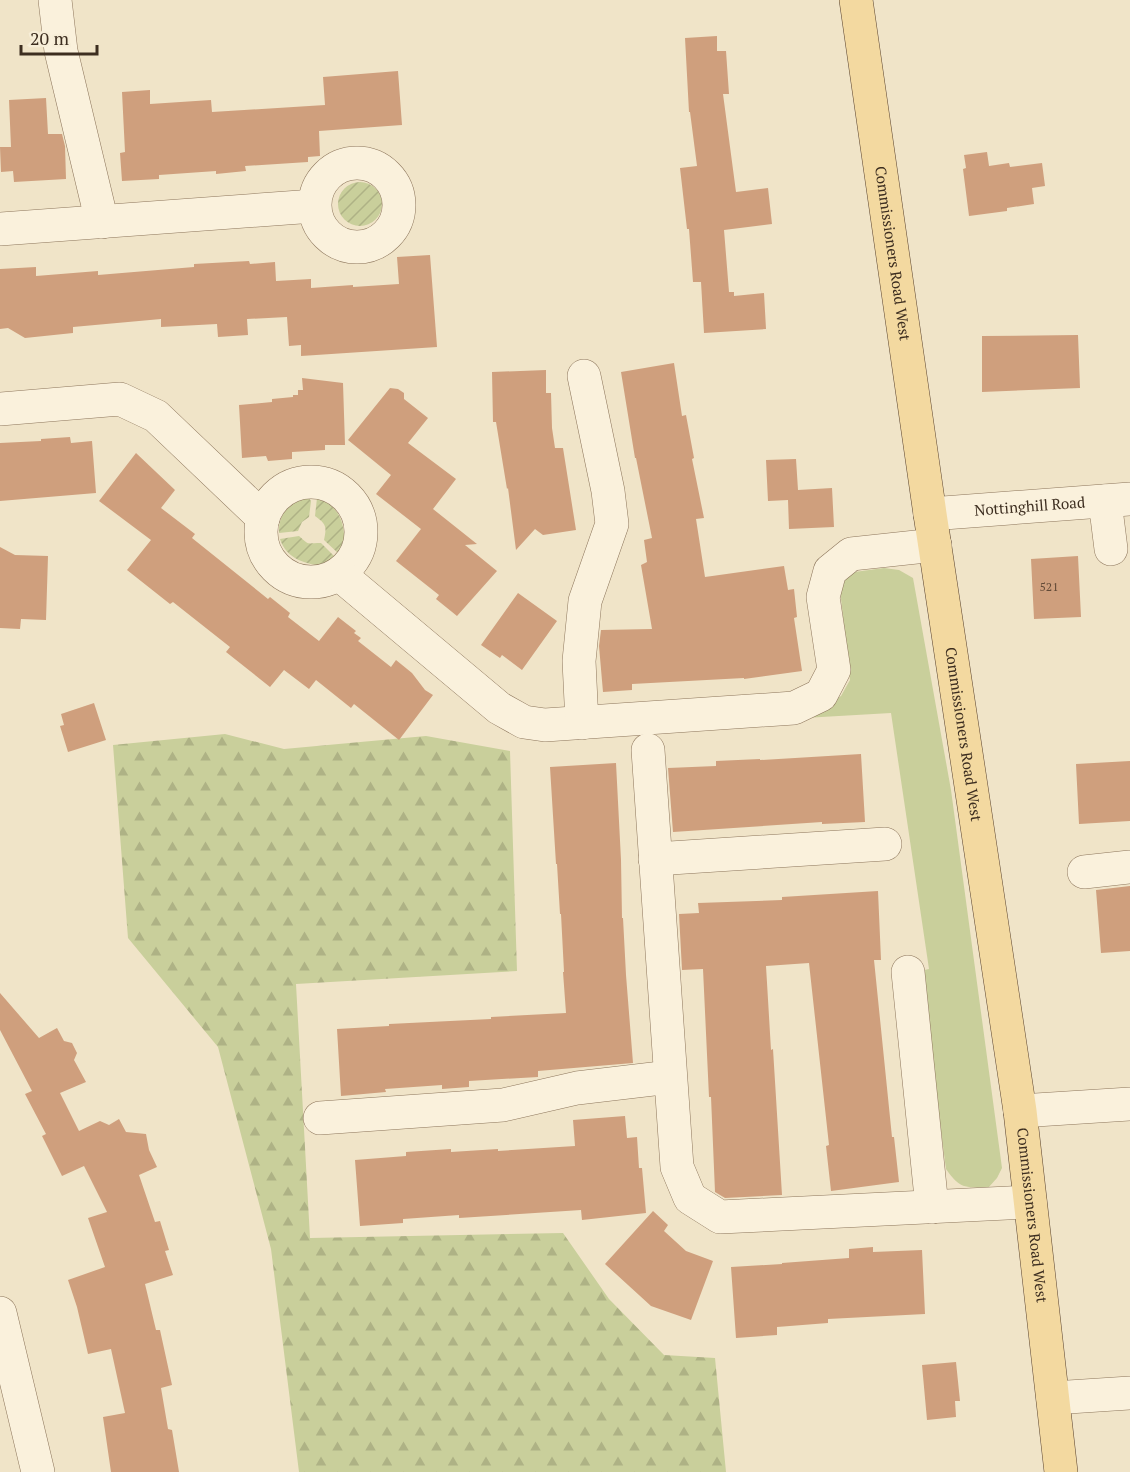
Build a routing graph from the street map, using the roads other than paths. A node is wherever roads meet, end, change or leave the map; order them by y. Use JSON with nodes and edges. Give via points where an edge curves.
{"nodes":[{"id":1,"x":55,"y":0,"type":"edge"},
{"id":2,"x":856,"y":0,"type":"edge"},
{"id":3,"x":314,"y":206,"type":"dead end"},
{"id":4,"x":102,"y":222,"type":"junction"},
{"id":5,"x":0,"y":229,"type":"edge"},
{"id":6,"x":584,"y":376,"type":"dead end"},
{"id":7,"x":0,"y":409,"type":"edge"},
{"id":8,"x":1118,"y":500,"type":"edge"},
{"id":9,"x":930,"y":513,"type":"junction"},
{"id":10,"x":263,"y":518,"type":"junction"},
{"id":11,"x":935,"y":545,"type":"junction"},
{"id":12,"x":1111,"y":549,"type":"dead end"},
{"id":13,"x":339,"y":574,"type":"junction"},
{"id":14,"x":582,"y":723,"type":"junction"},
{"id":15,"x":648,"y":750,"type":"dead end"},
{"id":16,"x":885,"y":844,"type":"dead end"},
{"id":17,"x":655,"y":859,"type":"junction"},
{"id":18,"x":1130,"y":867,"type":"edge"},
{"id":19,"x":1084,"y":872,"type":"dead end"},
{"id":20,"x":908,"y":972,"type":"dead end"},
{"id":21,"x":670,"y":1077,"type":"junction"},
{"id":22,"x":1130,"y":1104,"type":"edge"},
{"id":23,"x":1020,"y":1111,"type":"junction"},
{"id":24,"x":320,"y":1118,"type":"dead end"},
{"id":25,"x":1030,"y":1202,"type":"junction"},
{"id":26,"x":932,"y":1206,"type":"junction"},
{"id":27,"x":0,"y":1312,"type":"edge"},
{"id":28,"x":1130,"y":1393,"type":"edge"},
{"id":29,"x":1053,"y":1398,"type":"junction"},
{"id":30,"x":30,"y":1472,"type":"edge"},
{"id":31,"x":1061,"y":1472,"type":"edge"}],
"edges":[{"from":1,"to":4,"type":"street","via":[[61,51]]},
{"from":2,"to":9,"type":"main road","name":"Commissioners Road West"},
{"from":3,"to":4,"type":"street"},
{"from":4,"to":5,"type":"street"},
{"from":6,"to":14,"type":"street","via":[[612,524],[585,601],[579,661]]},
{"from":7,"to":10,"type":"street","via":[[120,399],[156,416]]},
{"from":8,"to":9,"type":"street","name":"Nottinghill Road"},
{"from":8,"to":12,"type":"street"},
{"from":9,"to":11,"type":"main road","name":"Commissioners Road West"},
{"from":10,"to":13,"type":"street","via":[[264,548],[282,573],[310,583]]},
{"from":10,"to":13,"type":"street","via":[[271,502],[284,490],[300,484],[317,483],[348,498],[357,512],[360,546],[352,562]]},
{"from":11,"to":14,"type":"street","via":[[851,554],[830,571],[823,597],[834,670],[821,695],[794,708]]},
{"from":11,"to":23,"type":"main road","name":"Commissioners Road West"},
{"from":13,"to":14,"type":"street","via":[[499,708],[524,722]]},
{"from":15,"to":17,"type":"street"},
{"from":16,"to":17,"type":"street"},
{"from":17,"to":21,"type":"street"},
{"from":18,"to":19,"type":"street"},
{"from":20,"to":26,"type":"street"},
{"from":21,"to":24,"type":"street","via":[[577,1088],[503,1105]]},
{"from":21,"to":26,"type":"street","via":[[677,1167],[690,1198],[720,1217]]},
{"from":22,"to":23,"type":"street"},
{"from":23,"to":25,"type":"main road","name":"Commissioners Road West"},
{"from":25,"to":26,"type":"street"},
{"from":25,"to":29,"type":"main road","name":"Commissioners Road West"},
{"from":27,"to":30,"type":"street"},
{"from":28,"to":29,"type":"street"},
{"from":29,"to":31,"type":"main road","name":"Commissioners Road West"}]}
